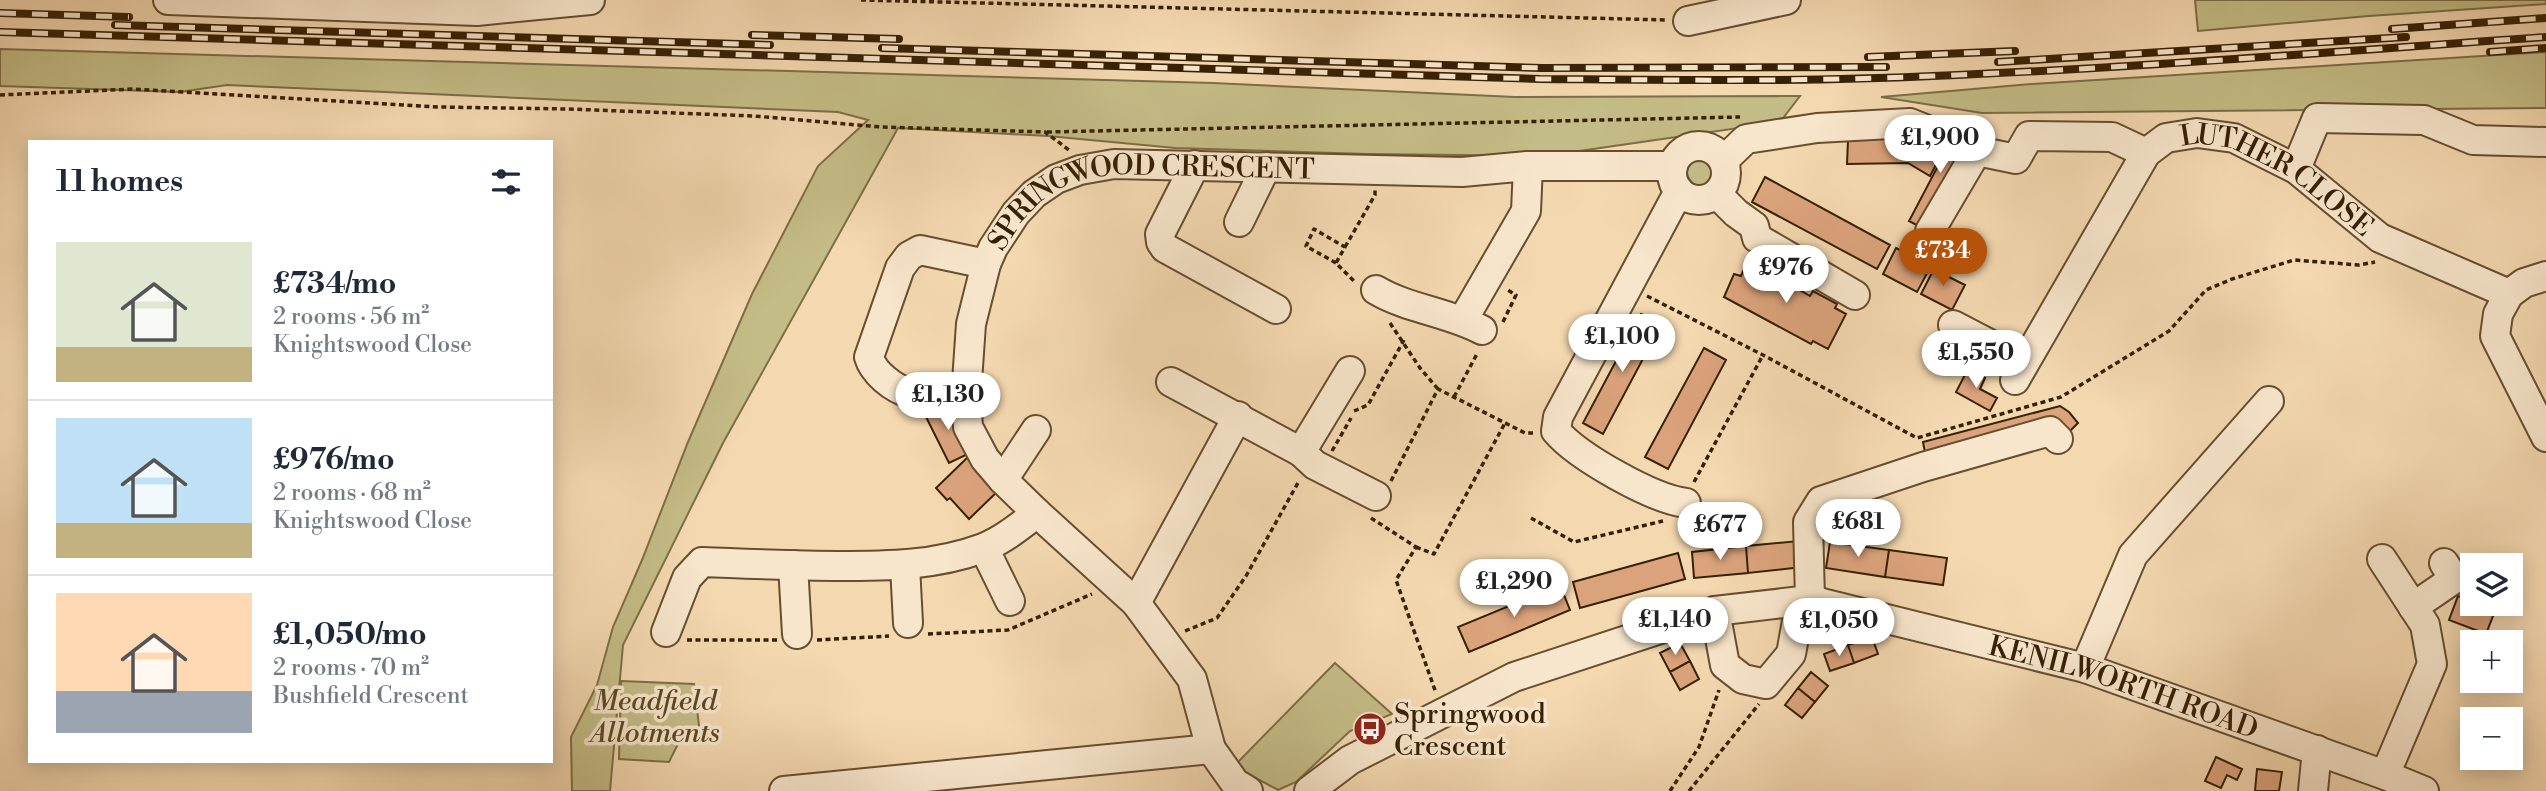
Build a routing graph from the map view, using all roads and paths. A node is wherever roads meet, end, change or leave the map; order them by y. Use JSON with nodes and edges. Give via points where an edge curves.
{"nodes":[{"id":1,"x":168,"y":0,"type":"edge"},
{"id":2,"x":590,"y":0,"type":"edge"},
{"id":3,"x":861,"y":0,"type":"edge"},
{"id":4,"x":1786,"y":0,"type":"edge"},
{"id":5,"x":1688,"y":20,"type":"joint"},
{"id":6,"x":0,"y":95,"type":"edge"},
{"id":7,"x":1744,"y":117,"type":"dead end"},
{"id":8,"x":1045,"y":132,"type":"junction"},
{"id":9,"x":1935,"y":133,"type":"dead end"},
{"id":10,"x":2546,"y":142,"type":"edge"},
{"id":11,"x":2146,"y":153,"type":"junction"},
{"id":12,"x":1724,"y":160,"type":"junction"},
{"id":13,"x":1195,"y":165,"type":"junction"},
{"id":14,"x":1528,"y":166,"type":"junction"},
{"id":15,"x":1266,"y":167,"type":"junction"},
{"id":16,"x":1094,"y":168,"type":"junction"},
{"id":17,"x":1374,"y":169,"type":"junction"},
{"id":18,"x":2296,"y":169,"type":"junction"},
{"id":19,"x":1676,"y":178,"type":"junction"},
{"id":20,"x":1717,"y":194,"type":"junction"},
{"id":21,"x":1239,"y":222,"type":"dead end"},
{"id":22,"x":1930,"y":231,"type":"dead end"},
{"id":23,"x":1345,"y":247,"type":"dead end"},
{"id":24,"x":986,"y":264,"type":"junction"},
{"id":25,"x":2546,"y":276,"type":"edge"},
{"id":26,"x":1376,"y":290,"type":"dead end"},
{"id":27,"x":2510,"y":294,"type":"junction"},
{"id":28,"x":1855,"y":295,"type":"dead end"},
{"id":29,"x":1276,"y":309,"type":"dead end"},
{"id":30,"x":1953,"y":325,"type":"dead end"},
{"id":31,"x":1404,"y":340,"type":"dead end"},
{"id":32,"x":1763,"y":355,"type":"dead end"},
{"id":33,"x":1350,"y":371,"type":"dead end"},
{"id":34,"x":1171,"y":382,"type":"dead end"},
{"id":35,"x":966,"y":396,"type":"junction"},
{"id":36,"x":2269,"y":401,"type":"dead end"},
{"id":37,"x":1238,"y":416,"type":"junction"},
{"id":38,"x":1505,"y":423,"type":"junction"},
{"id":39,"x":1036,"y":430,"type":"dead end"},
{"id":40,"x":1556,"y":431,"type":"junction"},
{"id":41,"x":2546,"y":437,"type":"edge"},
{"id":42,"x":2058,"y":439,"type":"dead end"},
{"id":43,"x":1311,"y":460,"type":"junction"},
{"id":44,"x":1003,"y":480,"type":"junction"},
{"id":45,"x":1380,"y":497,"type":"junction"},
{"id":46,"x":1679,"y":502,"type":"junction"},
{"id":47,"x":1037,"y":513,"type":"junction"},
{"id":48,"x":1531,"y":519,"type":"dead end"},
{"id":49,"x":1416,"y":547,"type":"junction"},
{"id":50,"x":984,"y":548,"type":"junction"},
{"id":51,"x":2382,"y":559,"type":"dead end"},
{"id":52,"x":2444,"y":563,"type":"dead end"},
{"id":53,"x":793,"y":565,"type":"junction"},
{"id":54,"x":905,"y":566,"type":"junction"},
{"id":55,"x":1010,"y":601,"type":"dead end"},
{"id":56,"x":1814,"y":601,"type":"junction"},
{"id":57,"x":1136,"y":603,"type":"junction"},
{"id":58,"x":2413,"y":607,"type":"junction"},
{"id":59,"x":1715,"y":611,"type":"junction"},
{"id":60,"x":908,"y":623,"type":"dead end"},
{"id":61,"x":666,"y":632,"type":"dead end"},
{"id":62,"x":797,"y":634,"type":"dead end"},
{"id":63,"x":1163,"y":639,"type":"junction"},
{"id":64,"x":1725,"y":665,"type":"junction"},
{"id":65,"x":2085,"y":668,"type":"junction"},
{"id":66,"x":1766,"y":684,"type":"junction"},
{"id":67,"x":1444,"y":712,"type":"junction"},
{"id":68,"x":1211,"y":749,"type":"junction"},
{"id":69,"x":2317,"y":750,"type":"junction"},
{"id":70,"x":2385,"y":775,"type":"junction"},
{"id":71,"x":784,"y":791,"type":"edge"},
{"id":72,"x":1248,"y":791,"type":"edge"},
{"id":73,"x":1309,"y":791,"type":"edge"},
{"id":74,"x":1670,"y":791,"type":"edge"},
{"id":75,"x":1689,"y":791,"type":"edge"},
{"id":76,"x":2313,"y":791,"type":"edge"},
{"id":77,"x":2424,"y":791,"type":"edge"}],
"edges":[{"from":1,"to":2,"type":"street","via":[[477,11]]},
{"from":3,"to":5,"type":"path"},
{"from":4,"to":5,"type":"street"},
{"from":6,"to":8,"type":"path","via":[[157,90],[439,107],[754,116],[881,127]]},
{"from":7,"to":8,"type":"path"},
{"from":8,"to":16,"type":"path"},
{"from":9,"to":12,"type":"street","via":[[1910,122],[1817,128],[1746,139]]},
{"from":10,"to":18,"type":"street","via":[[2473,140],[2424,120],[2317,118]]},
{"from":11,"to":18,"type":"street","name":"LUTHER CLOSE","via":[[2166,138],[2197,133],[2234,138]]},
{"from":11,"to":22,"type":"street","via":[[2112,137],[2029,136],[2016,159],[1976,151]]},
{"from":11,"to":30,"type":"street","name":"LUTHER CLOSE","via":[[2019,371]]},
{"from":12,"to":19,"type":"street","via":[[1701,145],[1683,150]]},
{"from":12,"to":20,"type":"street","via":[[1727,178]]},
{"from":13,"to":15,"type":"street","name":"SPRINGWOOD CRESCENT"},
{"from":13,"to":16,"type":"street","name":"SPRINGWOOD CRESCENT"},
{"from":13,"to":29,"type":"street","via":[[1160,234],[1161,242]]},
{"from":14,"to":17,"type":"street","name":"SPRINGWOOD CRESCENT","via":[[1462,172]]},
{"from":14,"to":19,"type":"street","name":"SPRINGWOOD CRESCENT"},
{"from":14,"to":26,"type":"street","via":[[1526,211],[1473,325],[1393,300]]},
{"from":15,"to":17,"type":"street","name":"SPRINGWOOD CRESCENT"},
{"from":15,"to":21,"type":"street"},
{"from":16,"to":24,"type":"street","name":"SPRINGWOOD CRESCENT","via":[[1056,179],[1034,194],[1000,235]]},
{"from":17,"to":23,"type":"path","via":[[1375,195]]},
{"from":18,"to":27,"type":"street","name":"LUTHER CLOSE","via":[[2380,239]]},
{"from":19,"to":20,"type":"street","via":[[1693,200]]},
{"from":19,"to":40,"type":"street","via":[[1558,417]]},
{"from":20,"to":28,"type":"street","via":[[1754,226],[1757,238]]},
{"from":24,"to":35,"type":"street","name":"SPRINGWOOD CRESCENT","via":[[971,324]]},
{"from":24,"to":35,"type":"street","via":[[920,250],[909,256],[900,268],[869,357],[872,367],[900,389]]},
{"from":25,"to":27,"type":"street","via":[[2524,283]]},
{"from":27,"to":41,"type":"street","via":[[2498,314],[2495,336]]},
{"from":31,"to":43,"type":"path","via":[[1368,405],[1355,410]]},
{"from":32,"to":46,"type":"path","via":[[1692,487]]},
{"from":33,"to":43,"type":"street"},
{"from":34,"to":37,"type":"street"},
{"from":35,"to":44,"type":"street","name":"SPRINGWOOD CRESCENT","via":[[968,427]]},
{"from":36,"to":65,"type":"street","via":[[2133,555]]},
{"from":37,"to":43,"type":"street"},
{"from":37,"to":57,"type":"street"},
{"from":38,"to":40,"type":"path","via":[[1525,433]]},
{"from":38,"to":45,"type":"path","via":[[1438,388]]},
{"from":38,"to":49,"type":"path","via":[[1434,554]]},
{"from":39,"to":44,"type":"street"},
{"from":40,"to":46,"type":"street","via":[[1567,444],[1645,491]]},
{"from":42,"to":56,"type":"street","via":[[2050,431],[1821,501],[1808,522]]},
{"from":43,"to":45,"type":"street"},
{"from":43,"to":63,"type":"path","via":[[1217,618]]},
{"from":44,"to":47,"type":"street","name":"SPRINGWOOD CRESCENT"},
{"from":45,"to":49,"type":"path","via":[[1371,519]]},
{"from":46,"to":48,"type":"path","via":[[1666,520],[1574,542]]},
{"from":47,"to":50,"type":"street"},
{"from":47,"to":57,"type":"street","name":"SPRINGWOOD CRESCENT"},
{"from":49,"to":67,"type":"path","via":[[1396,580]]},
{"from":50,"to":54,"type":"street"},
{"from":50,"to":55,"type":"street"},
{"from":51,"to":58,"type":"street"},
{"from":52,"to":58,"type":"street","via":[[2454,579]]},
{"from":53,"to":54,"type":"street"},
{"from":53,"to":61,"type":"street","via":[[702,562],[687,578]]},
{"from":53,"to":62,"type":"street"},
{"from":54,"to":60,"type":"street"},
{"from":56,"to":59,"type":"street"},
{"from":56,"to":65,"type":"street","name":"KENILWORTH ROAD"},
{"from":56,"to":66,"type":"street","via":[[1797,621],[1791,654]]},
{"from":57,"to":63,"type":"street","name":"SPRINGWOOD CRESCENT"},
{"from":58,"to":70,"type":"street","via":[[2425,625],[2432,664]]},
{"from":59,"to":64,"type":"street"},
{"from":59,"to":67,"type":"street","via":[[1514,677]]},
{"from":63,"to":68,"type":"street","name":"SPRINGWOOD CRESCENT","via":[[1192,679]]},
{"from":64,"to":66,"type":"street","via":[[1743,679]]},
{"from":64,"to":74,"type":"path","via":[[1699,747]]},
{"from":65,"to":69,"type":"street","name":"KENILWORTH ROAD"},
{"from":66,"to":75,"type":"path","via":[[1766,694],[1748,720]]},
{"from":67,"to":73,"type":"street","via":[[1350,760]]},
{"from":68,"to":71,"type":"street"},
{"from":68,"to":72,"type":"street","name":"SPRINGWOOD CRESCENT","via":[[1235,783]]},
{"from":69,"to":70,"type":"street","name":"KENILWORTH ROAD"},
{"from":69,"to":76,"type":"street"},
{"from":70,"to":77,"type":"street","name":"KENILWORTH ROAD"}]}
